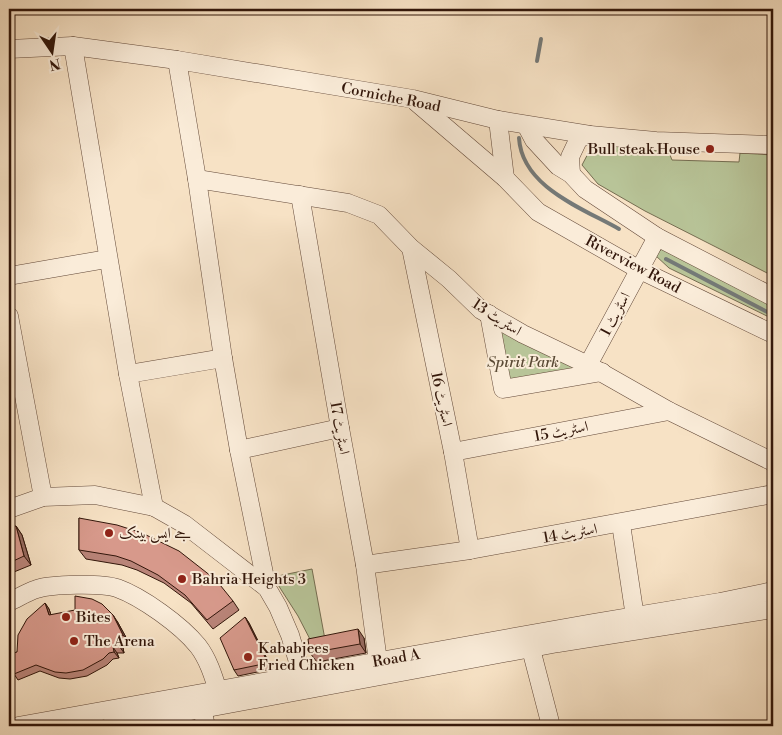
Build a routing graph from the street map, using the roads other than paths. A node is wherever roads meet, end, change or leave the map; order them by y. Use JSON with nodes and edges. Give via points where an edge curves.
{"nodes":[{"id":1,"x":72,"y":46,"type":"junction"},
{"id":2,"x":9,"y":49,"type":"edge"},
{"id":3,"x":177,"y":60,"type":"junction"},
{"id":4,"x":413,"y":99,"type":"junction"},
{"id":5,"x":498,"y":120,"type":"junction"},
{"id":6,"x":526,"y":124,"type":"junction"},
{"id":7,"x":590,"y":135,"type":"junction"},
{"id":8,"x":773,"y":145,"type":"edge"},
{"id":9,"x":571,"y":174,"type":"junction"},
{"id":10,"x":505,"y":178,"type":"junction"},
{"id":11,"x":197,"y":179,"type":"junction"},
{"id":12,"x":300,"y":195,"type":"junction"},
{"id":13,"x":656,"y":237,"type":"junction"},
{"id":14,"x":411,"y":248,"type":"junction"},
{"id":15,"x":108,"y":259,"type":"junction"},
{"id":16,"x":638,"y":269,"type":"junction"},
{"id":17,"x":9,"y":276,"type":"edge"},
{"id":18,"x":773,"y":297,"type":"edge"},
{"id":19,"x":489,"y":314,"type":"junction"},
{"id":20,"x":9,"y":316,"type":"edge"},
{"id":21,"x":773,"y":334,"type":"edge"},
{"id":22,"x":224,"y":358,"type":"junction"},
{"id":23,"x":595,"y":369,"type":"junction"},
{"id":24,"x":128,"y":374,"type":"junction"},
{"id":25,"x":669,"y":411,"type":"junction"},
{"id":26,"x":340,"y":428,"type":"junction"},
{"id":27,"x":239,"y":450,"type":"junction"},
{"id":28,"x":453,"y":452,"type":"junction"},
{"id":29,"x":773,"y":462,"type":"edge"},
{"id":30,"x":773,"y":494,"type":"edge"},
{"id":31,"x":43,"y":497,"type":"junction"},
{"id":32,"x":154,"y":507,"type":"junction"},
{"id":33,"x":9,"y":509,"type":"edge"},
{"id":34,"x":621,"y":524,"type":"junction"},
{"id":35,"x":470,"y":550,"type":"junction"},
{"id":36,"x":366,"y":565,"type":"junction"},
{"id":37,"x":267,"y":588,"type":"junction"},
{"id":38,"x":773,"y":591,"type":"edge"},
{"id":39,"x":9,"y":602,"type":"edge"},
{"id":40,"x":773,"y":609,"type":"edge"},
{"id":41,"x":635,"y":616,"type":"junction"},
{"id":42,"x":531,"y":649,"type":"junction"},
{"id":43,"x":378,"y":661,"type":"junction"},
{"id":44,"x":304,"y":683,"type":"junction"},
{"id":45,"x":218,"y":691,"type":"junction"},
{"id":46,"x":202,"y":709,"type":"junction"},
{"id":47,"x":18,"y":726,"type":"edge"},
{"id":48,"x":110,"y":726,"type":"edge"},
{"id":49,"x":206,"y":726,"type":"edge"},
{"id":50,"x":550,"y":726,"type":"edge"}],
"edges":[{"from":1,"to":2,"type":"street","name":"Corniche Road"},
{"from":1,"to":3,"type":"street","name":"Corniche Road"},
{"from":1,"to":15,"type":"street"},
{"from":3,"to":4,"type":"street","name":"Corniche Road"},
{"from":3,"to":11,"type":"street"},
{"from":4,"to":5,"type":"street","name":"Corniche Road"},
{"from":4,"to":10,"type":"street","name":"Riverview Road"},
{"from":5,"to":6,"type":"street","name":"Corniche Road"},
{"from":5,"to":10,"type":"street"},
{"from":6,"to":7,"type":"street","name":"Corniche Road"},
{"from":6,"to":9,"type":"street","via":[[534,140],[558,166]]},
{"from":7,"to":8,"type":"street","name":"Corniche Road"},
{"from":7,"to":9,"type":"street","via":[[579,138],[570,156]]},
{"from":9,"to":13,"type":"street","via":[[585,189]]},
{"from":10,"to":16,"type":"street","name":"Riverview Road","via":[[538,212]]},
{"from":11,"to":12,"type":"street","name":"اسٹریٹ 13"},
{"from":11,"to":22,"type":"street"},
{"from":12,"to":14,"type":"street","name":"اسٹریٹ 13","via":[[348,203],[379,215]]},
{"from":12,"to":26,"type":"street","name":"اسٹریٹ 17"},
{"from":13,"to":16,"type":"street","name":"اسٹریٹ 1"},
{"from":13,"to":18,"type":"street"},
{"from":14,"to":19,"type":"street","name":"اسٹریٹ 13"},
{"from":14,"to":28,"type":"street","name":"اسٹریٹ 16"},
{"from":15,"to":17,"type":"street"},
{"from":15,"to":24,"type":"street"},
{"from":16,"to":21,"type":"street","name":"Riverview Road"},
{"from":16,"to":23,"type":"street","name":"اسٹریٹ 1"},
{"from":19,"to":23,"type":"street","name":"اسٹریٹ 13"},
{"from":19,"to":23,"type":"street","via":[[503,390]]},
{"from":20,"to":31,"type":"street"},
{"from":22,"to":24,"type":"street"},
{"from":22,"to":27,"type":"street"},
{"from":23,"to":25,"type":"street","name":"اسٹریٹ 13"},
{"from":24,"to":32,"type":"street"},
{"from":25,"to":28,"type":"street","name":"اسٹریٹ 15"},
{"from":25,"to":29,"type":"street","name":"اسٹریٹ 13"},
{"from":26,"to":27,"type":"street"},
{"from":26,"to":36,"type":"street","name":"اسٹریٹ 17"},
{"from":27,"to":37,"type":"street"},
{"from":28,"to":35,"type":"street","name":"اسٹریٹ 16"},
{"from":30,"to":34,"type":"street","name":"اسٹریٹ 14"},
{"from":31,"to":32,"type":"street","via":[[95,495]]},
{"from":31,"to":33,"type":"street"},
{"from":32,"to":37,"type":"street","via":[[184,524]]},
{"from":34,"to":35,"type":"street","name":"اسٹریٹ 14"},
{"from":34,"to":41,"type":"street"},
{"from":35,"to":36,"type":"street","name":"اسٹریٹ 14"},
{"from":36,"to":43,"type":"street","name":"اسٹریٹ 17"},
{"from":37,"to":44,"type":"street","via":[[290,635]]},
{"from":38,"to":41,"type":"street","name":"Road A"},
{"from":39,"to":45,"type":"street","via":[[38,588],[75,584],[116,588],[171,620],[198,646]]},
{"from":40,"to":42,"type":"street","name":"Road A"},
{"from":41,"to":43,"type":"street","name":"Road A"},
{"from":42,"to":44,"type":"street","name":"Road A"},
{"from":42,"to":50,"type":"street"},
{"from":43,"to":44,"type":"street","name":"Road A"},
{"from":44,"to":45,"type":"street","name":"Road A"},
{"from":44,"to":46,"type":"street","name":"Road A"},
{"from":45,"to":47,"type":"street","name":"Road A"},
{"from":46,"to":48,"type":"street","name":"Road A"},
{"from":46,"to":49,"type":"street"}]}
